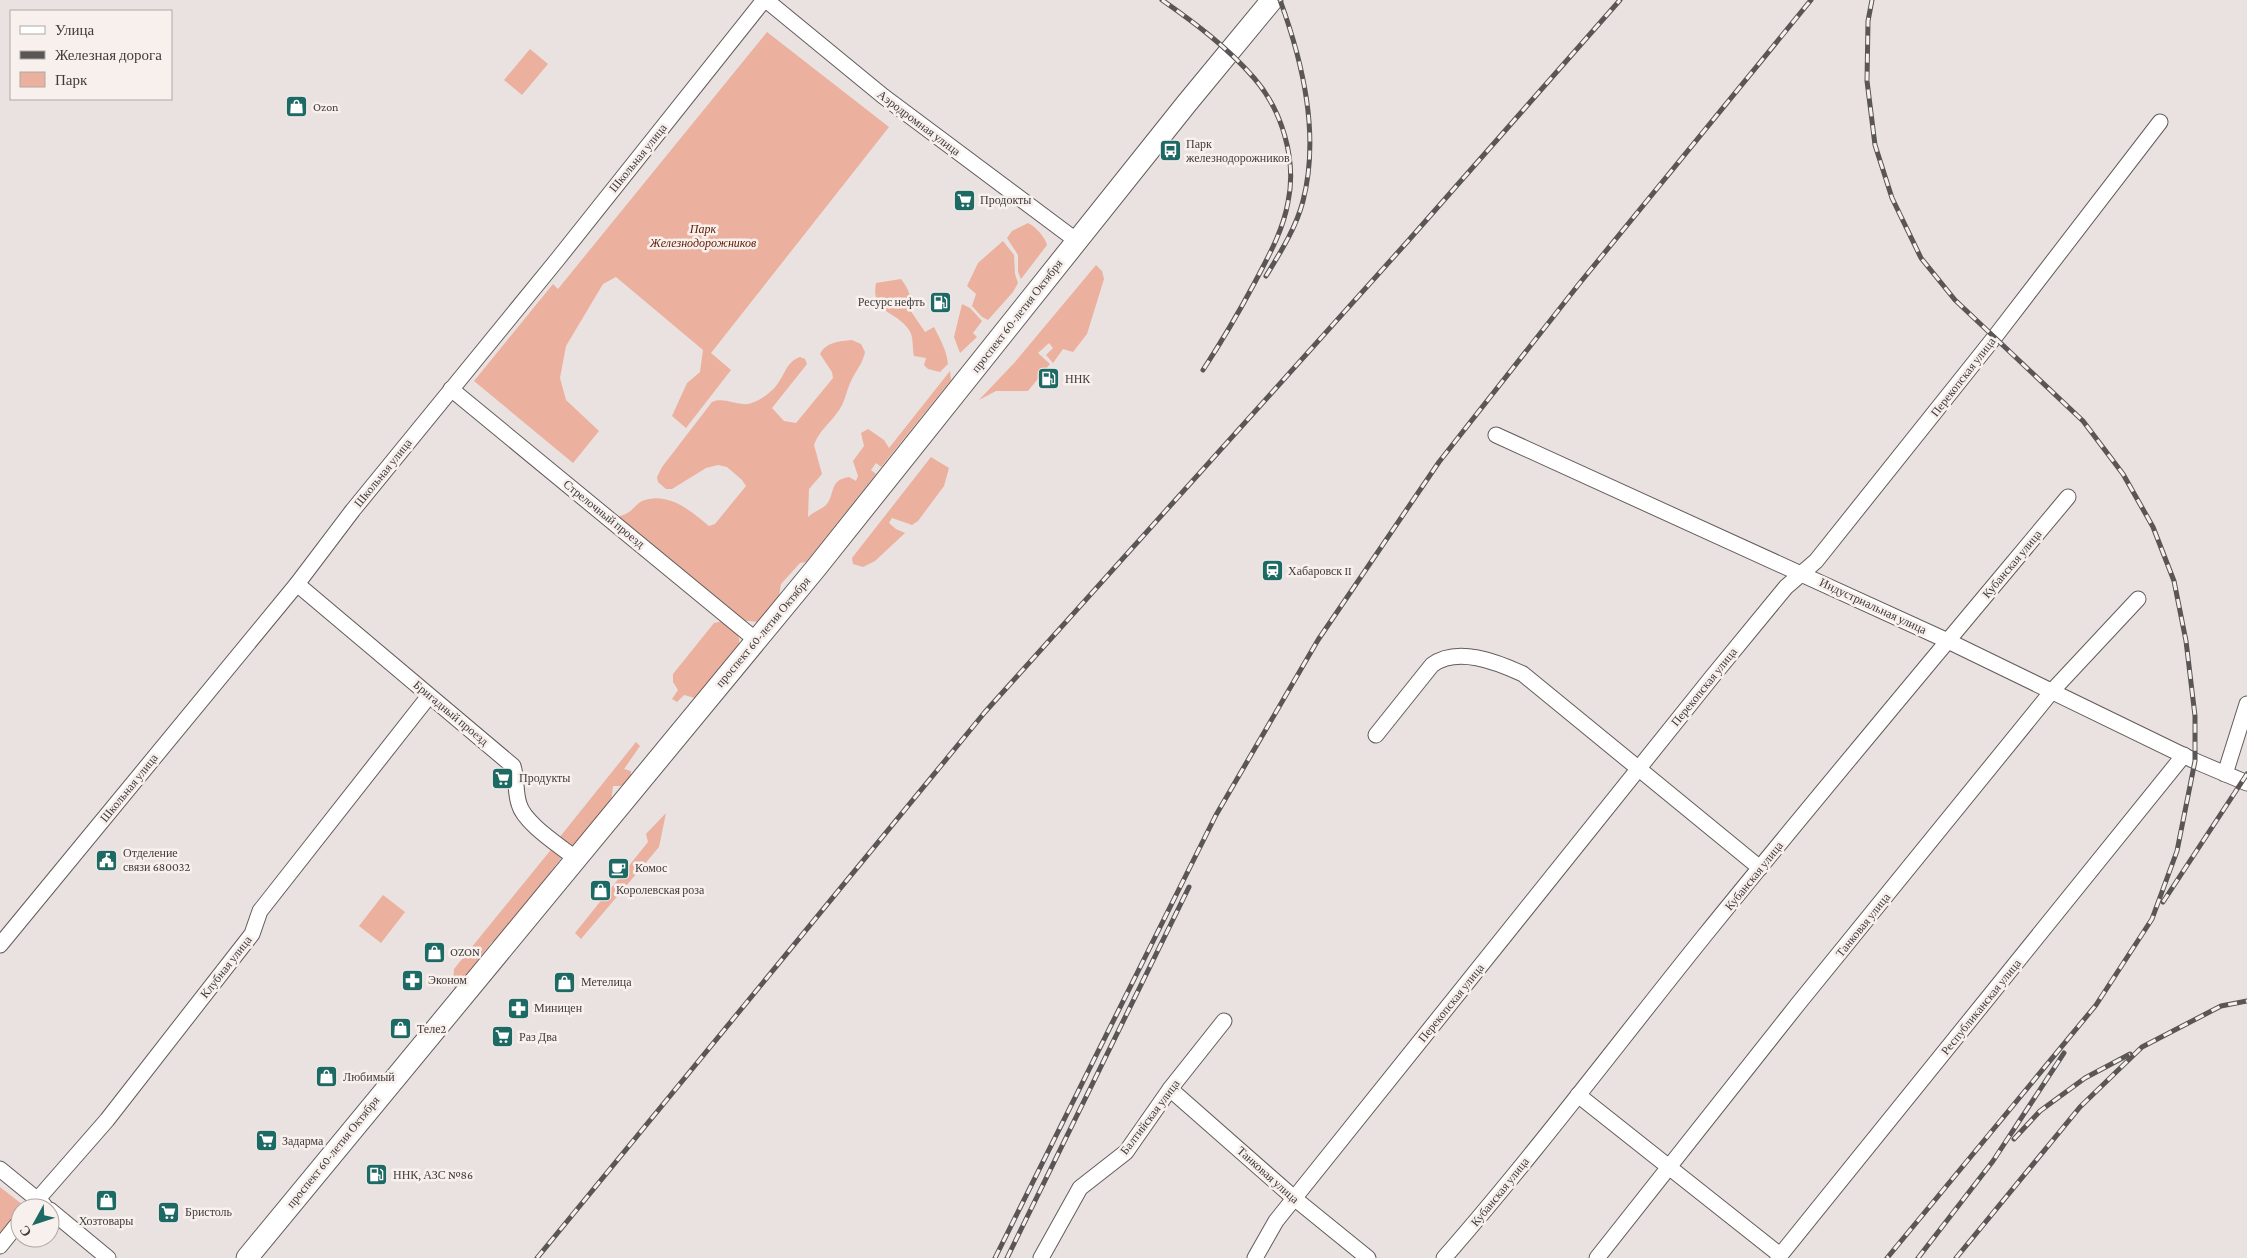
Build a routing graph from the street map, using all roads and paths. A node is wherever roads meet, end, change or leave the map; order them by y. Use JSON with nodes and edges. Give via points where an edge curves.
{"nodes":[{"id":1,"x":765,"y":0,"type":"edge"},
{"id":2,"x":1272,"y":0,"type":"edge"},
{"id":3,"x":2160,"y":122,"type":"dead end"},
{"id":4,"x":1076,"y":241,"type":"junction"},
{"id":5,"x":451,"y":389,"type":"junction"},
{"id":6,"x":1496,"y":435,"type":"dead end"},
{"id":7,"x":2068,"y":498,"type":"dead end"},
{"id":8,"x":1803,"y":574,"type":"junction"},
{"id":9,"x":297,"y":584,"type":"junction"},
{"id":10,"x":2138,"y":599,"type":"dead end"},
{"id":11,"x":756,"y":640,"type":"junction"},
{"id":12,"x":1948,"y":641,"type":"junction"},
{"id":13,"x":2053,"y":690,"type":"junction"},
{"id":14,"x":430,"y":696,"type":"junction"},
{"id":15,"x":2247,"y":704,"type":"edge"},
{"id":16,"x":1376,"y":735,"type":"dead end"},
{"id":17,"x":2184,"y":755,"type":"junction"},
{"id":18,"x":1638,"y":767,"type":"junction"},
{"id":19,"x":2225,"y":774,"type":"junction"},
{"id":20,"x":2247,"y":783,"type":"edge"},
{"id":21,"x":575,"y":858,"type":"junction"},
{"id":22,"x":1760,"y":868,"type":"junction"},
{"id":23,"x":0,"y":944,"type":"edge"},
{"id":24,"x":1224,"y":1021,"type":"dead end"},
{"id":25,"x":1170,"y":1088,"type":"junction"},
{"id":26,"x":1578,"y":1095,"type":"junction"},
{"id":27,"x":1670,"y":1167,"type":"junction"},
{"id":28,"x":0,"y":1169,"type":"edge"},
{"id":29,"x":32,"y":1198,"type":"edge"},
{"id":30,"x":47,"y":1198,"type":"edge"},
{"id":31,"x":1294,"y":1198,"type":"junction"},
{"id":32,"x":60,"y":1221,"type":"edge"},
{"id":33,"x":10,"y":1234,"type":"edge"},
{"id":34,"x":0,"y":1246,"type":"edge"},
{"id":35,"x":1779,"y":1257,"type":"edge"},
{"id":36,"x":108,"y":1258,"type":"edge"},
{"id":37,"x":248,"y":1258,"type":"edge"},
{"id":38,"x":1041,"y":1258,"type":"edge"},
{"id":39,"x":1254,"y":1258,"type":"edge"},
{"id":40,"x":1368,"y":1258,"type":"edge"},
{"id":41,"x":1444,"y":1258,"type":"edge"},
{"id":42,"x":1597,"y":1258,"type":"edge"}],
"edges":[{"from":1,"to":4,"type":"street","name":"Аэродромная улица","via":[[883,96]]},
{"from":1,"to":5,"type":"street","name":"Школьная улица"},
{"from":2,"to":4,"type":"highway","name":"проспект 60-летия Октября"},
{"from":3,"to":8,"type":"street","name":"Перекопская улица","via":[[1994,338]]},
{"from":4,"to":11,"type":"highway","name":"проспект 60-летия Октября"},
{"from":5,"to":9,"type":"street","name":"Школьная улица"},
{"from":5,"to":11,"type":"street","name":"Стрелочный проезд"},
{"from":6,"to":8,"type":"street","name":"Индустриальная улица"},
{"from":7,"to":12,"type":"street","name":"Кубанская улица"},
{"from":8,"to":12,"type":"street","name":"Индустриальная улица"},
{"from":8,"to":18,"type":"street","name":"Перекопская улица","via":[[1786,587]]},
{"from":9,"to":14,"type":"street","name":"Бригадный проезд"},
{"from":9,"to":23,"type":"street","name":"Школьная улица"},
{"from":10,"to":13,"type":"street","name":"Танковая улица"},
{"from":11,"to":21,"type":"highway","name":"проспект 60-летия Октября"},
{"from":12,"to":13,"type":"street","name":"Индустриальная улица"},
{"from":12,"to":22,"type":"street","name":"Кубанская улица"},
{"from":13,"to":17,"type":"street","name":"Индустриальная улица"},
{"from":13,"to":27,"type":"street","name":"Танковая улица","via":[[1786,1018]]},
{"from":14,"to":21,"type":"street","name":"Бригадный проезд","via":[[513,766],[522,814]]},
{"from":14,"to":30,"type":"street","name":"Клубная улица","via":[[260,911],[252,934]]},
{"from":15,"to":19,"type":"street"},
{"from":16,"to":18,"type":"street","via":[[1432,665],[1447,656],[1484,659],[1523,674]]},
{"from":17,"to":19,"type":"street","name":"Индустриальная улица"},
{"from":17,"to":35,"type":"street","name":"Республиканская улица"},
{"from":18,"to":22,"type":"street"},
{"from":18,"to":31,"type":"street","name":"Перекопская улица"},
{"from":19,"to":20,"type":"street","name":"Индустриальная улица"},
{"from":21,"to":37,"type":"highway","name":"проспект 60-летия Октября"},
{"from":22,"to":26,"type":"street","name":"Кубанская улица"},
{"from":24,"to":25,"type":"street","name":"Балтийская улица"},
{"from":25,"to":31,"type":"street","name":"Танковая улица"},
{"from":25,"to":38,"type":"street","name":"Балтийская улица","via":[[1126,1152],[1080,1188]]},
{"from":26,"to":27,"type":"street"},
{"from":26,"to":41,"type":"street","name":"Кубанская улица","via":[[1494,1202]]},
{"from":27,"to":35,"type":"street"},
{"from":27,"to":42,"type":"street","name":"Танковая улица"},
{"from":28,"to":29,"type":"street"},
{"from":31,"to":39,"type":"street","name":"Перекопская улица","via":[[1276,1220]]},
{"from":31,"to":40,"type":"street","name":"Танковая улица"},
{"from":32,"to":36,"type":"street"},
{"from":33,"to":34,"type":"street"}]}
